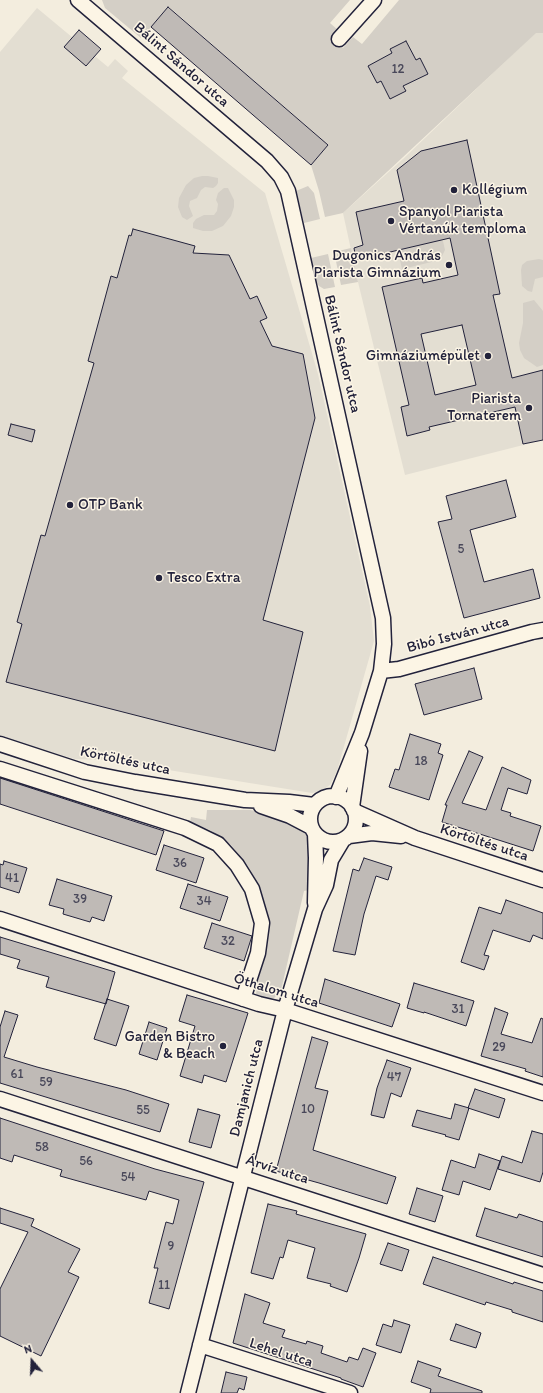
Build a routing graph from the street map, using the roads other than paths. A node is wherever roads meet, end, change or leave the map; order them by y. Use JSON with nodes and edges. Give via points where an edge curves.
{"nodes":[{"id":1,"x":374,"y":0,"type":"edge"},
{"id":2,"x":80,"y":1,"type":"edge"},
{"id":3,"x":339,"y":39,"type":"dead end"},
{"id":4,"x":543,"y":630,"type":"edge"},
{"id":5,"x":381,"y":671,"type":"junction"},
{"id":6,"x":362,"y":733,"type":"junction"},
{"id":7,"x":0,"y":744,"type":"edge"},
{"id":8,"x":0,"y":769,"type":"edge"},
{"id":9,"x":336,"y":797,"type":"junction"},
{"id":10,"x":245,"y":800,"type":"junction"},
{"id":11,"x":314,"y":805,"type":"junction"},
{"id":12,"x":353,"y":809,"type":"junction"},
{"id":13,"x":313,"y":831,"type":"junction"},
{"id":14,"x":346,"y":838,"type":"junction"},
{"id":15,"x":416,"y":838,"type":"junction"},
{"id":16,"x":543,"y":880,"type":"edge"},
{"id":17,"x":315,"y":909,"type":"junction"},
{"id":18,"x":0,"y":919,"type":"edge"},
{"id":19,"x":243,"y":999,"type":"junction"},
{"id":20,"x":285,"y":1010,"type":"junction"},
{"id":21,"x":543,"y":1093,"type":"edge"},
{"id":22,"x":0,"y":1099,"type":"edge"},
{"id":23,"x":242,"y":1176,"type":"junction"},
{"id":24,"x":543,"y":1275,"type":"edge"},
{"id":25,"x":200,"y":1345,"type":"junction"},
{"id":26,"x":188,"y":1393,"type":"edge"},
{"id":27,"x":350,"y":1393,"type":"edge"}],
"edges":[{"from":1,"to":3,"type":"street"},
{"from":2,"to":5,"type":"street","name":"Bálint Sándor utca","via":[[267,161],[281,177],[288,191],[383,618]]},
{"from":4,"to":5,"type":"street","name":"Bibó István utca","via":[[399,669]]},
{"from":5,"to":6,"type":"street","name":"Bálint Sándor utca"},
{"from":6,"to":9,"type":"street","name":"Bálint Sándor utca"},
{"from":6,"to":12,"type":"street","name":"Bálint Sándor utca"},
{"from":7,"to":10,"type":"street","name":"Körtöltés utca","via":[[85,772]]},
{"from":8,"to":19,"type":"street","via":[[185,828],[218,844],[237,865],[252,889],[262,923],[258,954]]},
{"from":9,"to":11,"type":"street","via":[[324,798]]},
{"from":9,"to":12,"type":"street","via":[[345,800]]},
{"from":10,"to":11,"type":"street","name":"Körtöltés utca"},
{"from":10,"to":13,"type":"street","name":"Körtöltés utca","via":[[290,816]]},
{"from":11,"to":13,"type":"street","via":[[310,820]]},
{"from":12,"to":14,"type":"street","via":[[354,827]]},
{"from":12,"to":15,"type":"street","name":"Körtöltés utca"},
{"from":13,"to":14,"type":"street","via":[[328,842]]},
{"from":13,"to":17,"type":"street","name":"Damjanich utca","via":[[316,858]]},
{"from":14,"to":15,"type":"street","name":"Körtöltés utca","via":[[372,833]]},
{"from":14,"to":17,"type":"street","name":"Damjanich utca","via":[[331,860],[326,885]]},
{"from":15,"to":16,"type":"street","name":"Körtöltés utca"},
{"from":17,"to":20,"type":"street","name":"Damjanich utca"},
{"from":18,"to":19,"type":"street","name":"Öthalom utca"},
{"from":19,"to":20,"type":"street","name":"Öthalom utca"},
{"from":20,"to":21,"type":"street","name":"Öthalom utca"},
{"from":20,"to":23,"type":"street","name":"Damjanich utca"},
{"from":22,"to":23,"type":"street","name":"Árvíz utca"},
{"from":23,"to":24,"type":"street","name":"Árvíz utca"},
{"from":23,"to":25,"type":"street","name":"Damjanich utca"},
{"from":25,"to":26,"type":"street","name":"Damjanich utca"},
{"from":25,"to":27,"type":"street","name":"Lehel utca"}]}
